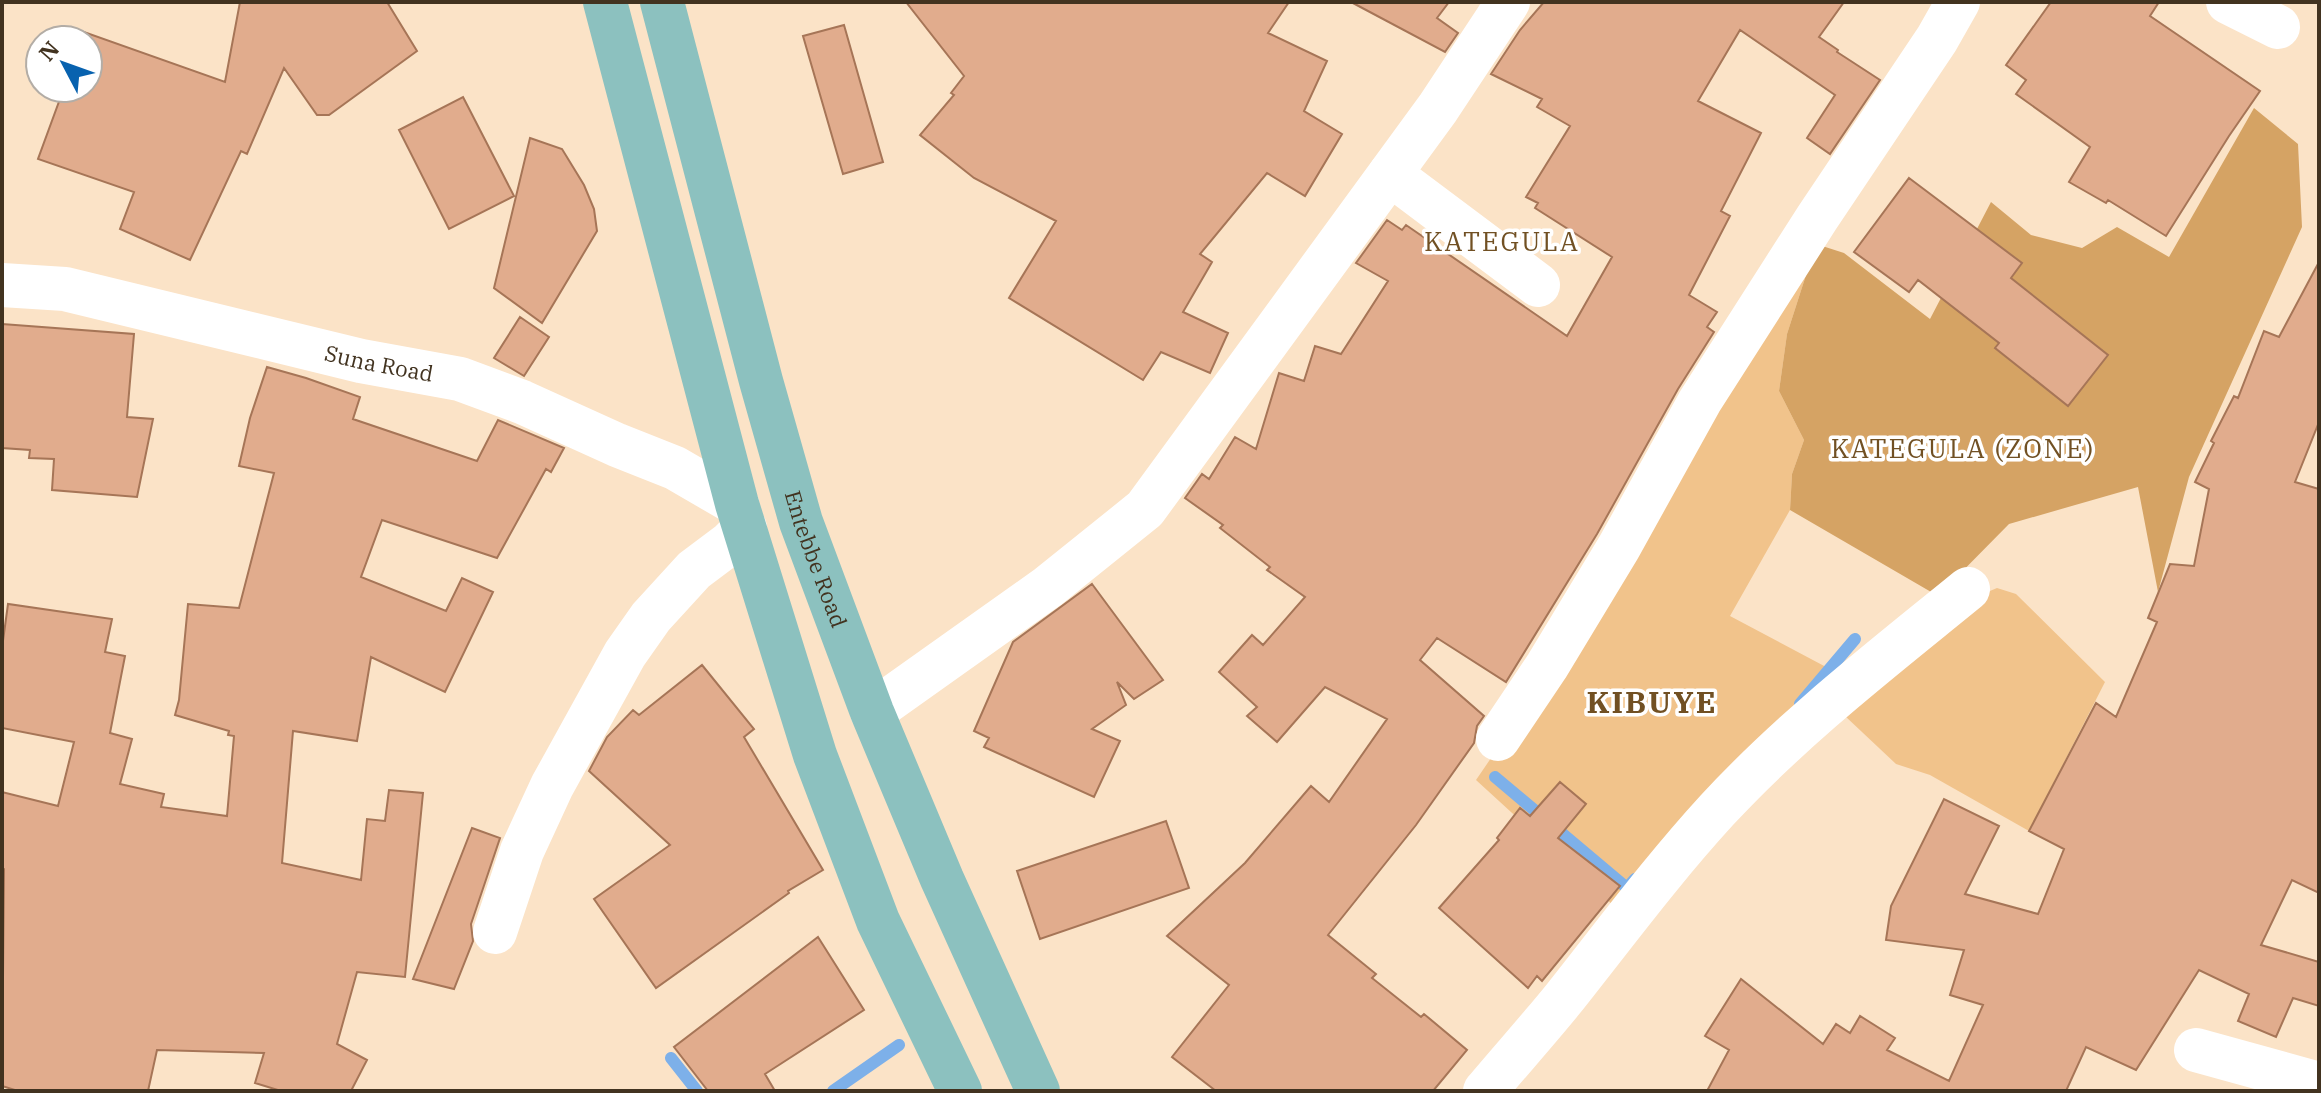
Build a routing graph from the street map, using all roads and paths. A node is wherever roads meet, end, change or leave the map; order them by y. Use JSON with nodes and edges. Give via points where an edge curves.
{"nodes":[{"id":1,"x":605,"y":2,"type":"edge"},
{"id":2,"x":662,"y":2,"type":"edge"},
{"id":3,"x":1508,"y":2,"type":"edge"},
{"id":4,"x":1958,"y":2,"type":"edge"},
{"id":5,"x":2228,"y":2,"type":"edge"},
{"id":6,"x":2278,"y":27,"type":"dead end"},
{"id":7,"x":1390,"y":174,"type":"junction"},
{"id":8,"x":2,"y":285,"type":"edge"},
{"id":9,"x":1538,"y":285,"type":"dead end"},
{"id":10,"x":741,"y":516,"type":"junction"},
{"id":11,"x":1968,"y":589,"type":"dead end"},
{"id":12,"x":872,"y":712,"type":"junction"},
{"id":13,"x":1498,"y":739,"type":"dead end"},
{"id":14,"x":495,"y":932,"type":"dead end"},
{"id":15,"x":2196,"y":1050,"type":"dead end"},
{"id":16,"x":2319,"y":1084,"type":"edge"},
{"id":17,"x":960,"y":1091,"type":"edge"},
{"id":18,"x":1038,"y":1091,"type":"edge"},
{"id":19,"x":1485,"y":1091,"type":"edge"}],
"edges":[{"from":1,"to":10,"type":"main road"},
{"from":2,"to":12,"type":"main road","name":"Entebbe Road","via":[[801,522]]},
{"from":3,"to":7,"type":"street"},
{"from":4,"to":13,"type":"street","via":[[1700,401],[1619,547]]},
{"from":5,"to":6,"type":"street"},
{"from":7,"to":9,"type":"street"},
{"from":7,"to":12,"type":"street","via":[[1145,509],[1048,587]]},
{"from":8,"to":10,"type":"street","name":"Suna Road","via":[[65,289],[361,361],[460,379],[675,468]]},
{"from":10,"to":14,"type":"street","via":[[730,543],[694,570],[625,654],[552,786],[522,851]]},
{"from":10,"to":17,"type":"main road","via":[[825,783],[878,921]]},
{"from":11,"to":19,"type":"street","via":[[1842,690],[1728,799]]},
{"from":12,"to":18,"type":"main road","name":"Entebbe Road"},
{"from":15,"to":16,"type":"street"}]}
